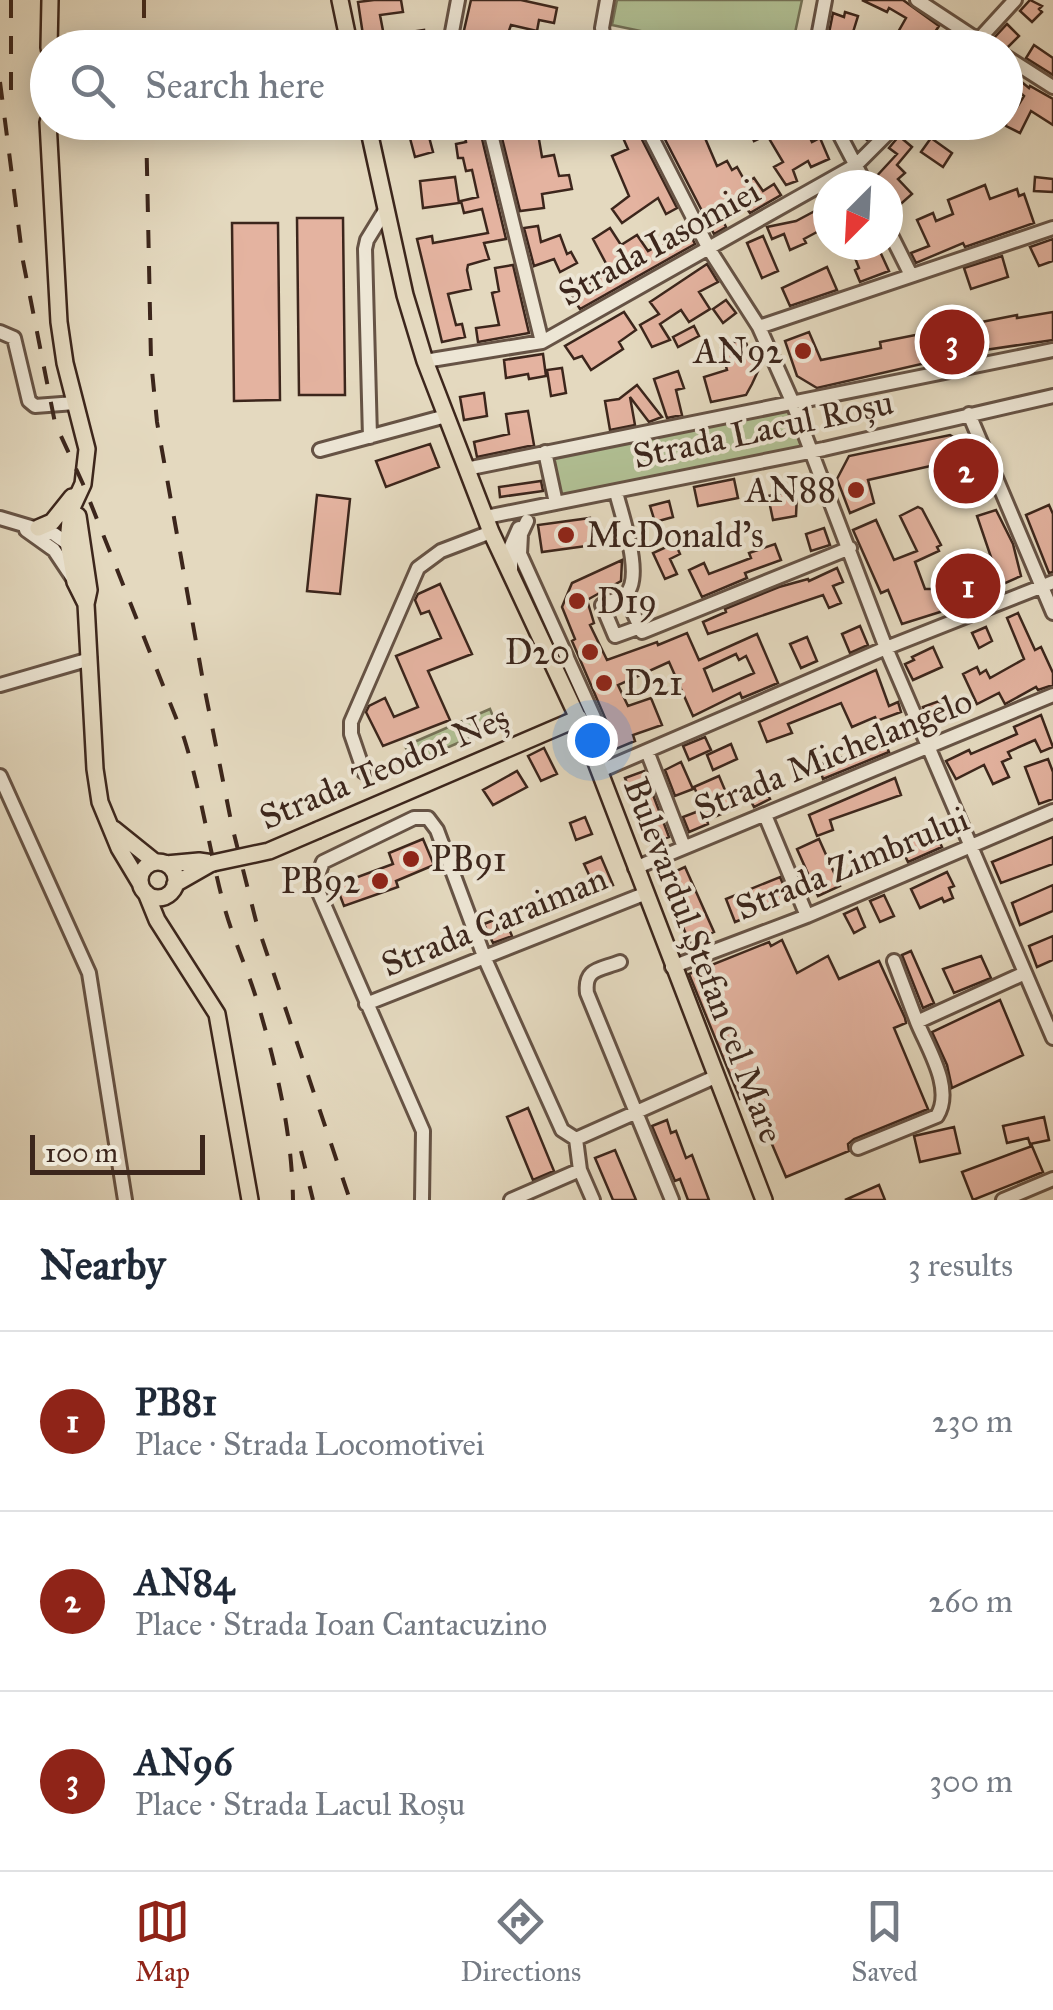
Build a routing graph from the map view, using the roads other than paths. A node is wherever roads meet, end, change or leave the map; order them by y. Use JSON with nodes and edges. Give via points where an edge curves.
{"nodes":[{"id":1,"x":50,"y":0,"type":"edge"},
{"id":2,"x":340,"y":0,"type":"edge"},
{"id":3,"x":458,"y":0,"type":"edge"},
{"id":4,"x":607,"y":0,"type":"edge"},
{"id":5,"x":825,"y":0,"type":"edge"},
{"id":6,"x":918,"y":0,"type":"edge"},
{"id":7,"x":1015,"y":0,"type":"edge"},
{"id":8,"x":49,"y":30,"type":"edge"},
{"id":9,"x":346,"y":30,"type":"edge"},
{"id":10,"x":452,"y":30,"type":"edge"},
{"id":11,"x":602,"y":30,"type":"edge"},
{"id":12,"x":819,"y":30,"type":"edge"},
{"id":13,"x":959,"y":30,"type":"edge"},
{"id":14,"x":992,"y":30,"type":"edge"},
{"id":15,"x":1023,"y":68,"type":"edge"},
{"id":16,"x":1053,"y":87,"type":"edge"},
{"id":17,"x":49,"y":140,"type":"edge"},
{"id":18,"x":370,"y":140,"type":"edge"},
{"id":19,"x":492,"y":140,"type":"edge"},
{"id":20,"x":653,"y":140,"type":"edge"},
{"id":21,"x":843,"y":140,"type":"edge"},
{"id":22,"x":881,"y":140,"type":"edge"},
{"id":23,"x":856,"y":165,"type":"junction"},
{"id":24,"x":858,"y":170,"type":"edge"},
{"id":25,"x":386,"y":209,"type":"junction"},
{"id":26,"x":1053,"y":228,"type":"edge"},
{"id":27,"x":708,"y":250,"type":"junction"},
{"id":28,"x":903,"y":259,"type":"edge"},
{"id":29,"x":911,"y":275,"type":"junction"},
{"id":30,"x":759,"y":327,"type":"junction"},
{"id":31,"x":0,"y":332,"type":"edge"},
{"id":32,"x":542,"y":342,"type":"junction"},
{"id":33,"x":1053,"y":350,"type":"edge"},
{"id":34,"x":426,"y":361,"type":"junction"},
{"id":35,"x":1053,"y":396,"type":"edge"},
{"id":36,"x":792,"y":401,"type":"junction"},
{"id":37,"x":75,"y":403,"type":"junction"},
{"id":38,"x":969,"y":414,"type":"junction"},
{"id":39,"x":446,"y":416,"type":"junction"},
{"id":40,"x":370,"y":437,"type":"junction"},
{"id":41,"x":320,"y":450,"type":"dead end"},
{"id":42,"x":812,"y":451,"type":"junction"},
{"id":43,"x":545,"y":452,"type":"junction"},
{"id":44,"x":466,"y":469,"type":"junction"},
{"id":45,"x":79,"y":492,"type":"junction"},
{"id":46,"x":616,"y":492,"type":"junction"},
{"id":47,"x":556,"y":503,"type":"junction"},
{"id":48,"x":530,"y":516,"type":"junction"},
{"id":49,"x":6,"y":519,"type":"edge"},
{"id":50,"x":488,"y":524,"type":"junction"},
{"id":51,"x":38,"y":528,"type":"junction"},
{"id":52,"x":68,"y":542,"type":"junction"},
{"id":53,"x":850,"y":548,"type":"junction"},
{"id":54,"x":82,"y":558,"type":"junction"},
{"id":55,"x":511,"y":570,"type":"junction"},
{"id":56,"x":75,"y":582,"type":"junction"},
{"id":57,"x":1047,"y":584,"type":"edge"},
{"id":58,"x":625,"y":594,"type":"junction"},
{"id":59,"x":86,"y":604,"type":"junction"},
{"id":60,"x":1053,"y":613,"type":"edge"},
{"id":61,"x":640,"y":627,"type":"junction"},
{"id":62,"x":886,"y":648,"type":"junction"},
{"id":63,"x":90,"y":659,"type":"junction"},
{"id":64,"x":0,"y":685,"type":"edge"},
{"id":65,"x":1053,"y":695,"type":"edge"},
{"id":66,"x":579,"y":718,"type":"junction"},
{"id":67,"x":597,"y":724,"type":"dead end"},
{"id":68,"x":930,"y":748,"type":"junction"},
{"id":69,"x":647,"y":751,"type":"junction"},
{"id":70,"x":364,"y":772,"type":"dead end"},
{"id":71,"x":600,"y":772,"type":"junction"},
{"id":72,"x":0,"y":776,"type":"edge"},
{"id":73,"x":1053,"y":811,"type":"edge"},
{"id":74,"x":766,"y":815,"type":"junction"},
{"id":75,"x":114,"y":829,"type":"junction"},
{"id":76,"x":971,"y":847,"type":"junction"},
{"id":77,"x":684,"y":848,"type":"junction"},
{"id":78,"x":160,"y":863,"type":"junction"},
{"id":79,"x":212,"y":864,"type":"junction"},
{"id":80,"x":635,"y":868,"type":"junction"},
{"id":81,"x":143,"y":888,"type":"junction"},
{"id":82,"x":173,"y":888,"type":"junction"},
{"id":83,"x":644,"y":894,"type":"junction"},
{"id":84,"x":807,"y":916,"type":"junction"},
{"id":85,"x":166,"y":931,"type":"junction"},
{"id":86,"x":485,"y":959,"type":"junction"},
{"id":87,"x":620,"y":962,"type":"dead end"},
{"id":88,"x":894,"y":962,"type":"dead end"},
{"id":89,"x":672,"y":967,"type":"junction"},
{"id":90,"x":1025,"y":973,"type":"junction"},
{"id":91,"x":366,"y":1004,"type":"junction"},
{"id":92,"x":917,"y":1022,"type":"junction"},
{"id":93,"x":1053,"y":1038,"type":"edge"},
{"id":94,"x":715,"y":1076,"type":"junction"},
{"id":95,"x":635,"y":1112,"type":"junction"},
{"id":96,"x":576,"y":1140,"type":"junction"},
{"id":97,"x":858,"y":1148,"type":"dead end"},
{"id":98,"x":580,"y":1170,"type":"junction"},
{"id":99,"x":1053,"y":1179,"type":"edge"},
{"id":100,"x":517,"y":1199,"type":"edge"},
{"id":101,"x":125,"y":1200,"type":"edge"},
{"id":102,"x":250,"y":1200,"type":"edge"},
{"id":103,"x":422,"y":1200,"type":"edge"},
{"id":104,"x":593,"y":1200,"type":"edge"},
{"id":105,"x":672,"y":1200,"type":"edge"},
{"id":106,"x":764,"y":1200,"type":"edge"},
{"id":107,"x":1004,"y":1200,"type":"edge"}],
"edges":[{"from":1,"to":8,"type":"main road"},
{"from":2,"to":9,"type":"main road"},
{"from":3,"to":10,"type":"street"},
{"from":4,"to":11,"type":"street"},
{"from":5,"to":12,"type":"street"},
{"from":6,"to":13,"type":"street"},
{"from":7,"to":14,"type":"street"},
{"from":15,"to":16,"type":"street"},
{"from":17,"to":37,"type":"main road","via":[[59,322]]},
{"from":18,"to":25,"type":"main road","name":"Bulevardul Ștefan cel Mare"},
{"from":19,"to":32,"type":"street"},
{"from":20,"to":27,"type":"street"},
{"from":21,"to":23,"type":"street"},
{"from":22,"to":23,"type":"street","name":"Strada Iasomiei"},
{"from":23,"to":24,"type":"street"},
{"from":23,"to":27,"type":"street","name":"Strada Iasomiei"},
{"from":25,"to":34,"type":"main road","name":"Bulevardul Ștefan cel Mare"},
{"from":25,"to":40,"type":"street","via":[[365,250]]},
{"from":26,"to":29,"type":"street"},
{"from":27,"to":30,"type":"street"},
{"from":27,"to":32,"type":"street","name":"Strada Iasomiei"},
{"from":28,"to":29,"type":"street"},
{"from":29,"to":30,"type":"street"},
{"from":30,"to":36,"type":"street"},
{"from":31,"to":37,"type":"street","via":[[14,338],[28,401]]},
{"from":32,"to":34,"type":"street","name":"Strada Iasomiei"},
{"from":33,"to":36,"type":"street","name":"Strada Lacul Roșu"},
{"from":34,"to":39,"type":"main road","name":"Bulevardul Ștefan cel Mare"},
{"from":35,"to":38,"type":"street","name":"Strada Lacul Roșu"},
{"from":36,"to":42,"type":"street"},
{"from":36,"to":43,"type":"street","name":"Strada Lacul Roșu"},
{"from":37,"to":45,"type":"main road","via":[[87,448]]},
{"from":38,"to":42,"type":"street","name":"Strada Lacul Roșu"},
{"from":38,"to":57,"type":"street"},
{"from":39,"to":40,"type":"street"},
{"from":39,"to":44,"type":"main road","name":"Bulevardul Ștefan cel Mare"},
{"from":40,"to":41,"type":"street"},
{"from":42,"to":46,"type":"street","name":"Strada Lacul Roșu"},
{"from":42,"to":53,"type":"street"},
{"from":43,"to":44,"type":"street","name":"Strada Lacul Roșu"},
{"from":43,"to":47,"type":"street"},
{"from":44,"to":50,"type":"main road","name":"Bulevardul Ștefan cel Mare"},
{"from":45,"to":51,"type":"main road"},
{"from":45,"to":52,"type":"main road"},
{"from":45,"to":54,"type":"main road"},
{"from":46,"to":47,"type":"street","name":"Strada Lacul Roșu"},
{"from":46,"to":58,"type":"street","via":[[635,566]]},
{"from":47,"to":48,"type":"street","name":"Strada Lacul Roșu"},
{"from":48,"to":50,"type":"street","name":"Strada Lacul Roșu"},
{"from":48,"to":55,"type":"street","via":[[511,546]]},
{"from":48,"to":67,"type":"street","via":[[520,554]]},
{"from":49,"to":51,"type":"street"},
{"from":49,"to":56,"type":"street","via":[[54,550]]},
{"from":50,"to":55,"type":"main road","name":"Bulevardul Ștefan cel Mare"},
{"from":50,"to":70,"type":"street","name":"Strada Lacul Roșu","via":[[418,568],[351,722]]},
{"from":51,"to":52,"type":"street"},
{"from":52,"to":54,"type":"street"},
{"from":52,"to":56,"type":"main road"},
{"from":53,"to":61,"type":"street","via":[[642,632]]},
{"from":53,"to":62,"type":"street"},
{"from":54,"to":59,"type":"main road"},
{"from":55,"to":66,"type":"main road","name":"Bulevardul Ștefan cel Mare"},
{"from":56,"to":59,"type":"main road"},
{"from":57,"to":60,"type":"street"},
{"from":57,"to":62,"type":"street"},
{"from":58,"to":61,"type":"street"},
{"from":58,"to":61,"type":"street","via":[[602,604],[615,636]]},
{"from":59,"to":63,"type":"main road"},
{"from":62,"to":68,"type":"street"},
{"from":62,"to":69,"type":"street"},
{"from":63,"to":64,"type":"street"},
{"from":63,"to":75,"type":"main road","via":[[95,769],[100,802]]},
{"from":65,"to":68,"type":"street","name":"Strada Michelangelo"},
{"from":66,"to":71,"type":"main road","name":"Bulevardul Ștefan cel Mare"},
{"from":66,"to":79,"type":"main road","name":"Strada Teodor Neș","bridge":true,"via":[[268,850]]},
{"from":68,"to":74,"type":"street","name":"Strada Michelangelo"},
{"from":68,"to":76,"type":"street"},
{"from":69,"to":71,"type":"street"},
{"from":69,"to":77,"type":"street"},
{"from":71,"to":80,"type":"main road","name":"Bulevardul Ștefan cel Mare"},
{"from":72,"to":101,"type":"street","via":[[89,973]]},
{"from":73,"to":76,"type":"street","name":"Strada Zimbrului"},
{"from":74,"to":77,"type":"street","name":"Strada Michelangelo"},
{"from":74,"to":84,"type":"street"},
{"from":75,"to":78,"type":"main road"},
{"from":75,"to":81,"type":"main road"},
{"from":76,"to":84,"type":"street","name":"Strada Zimbrului"},
{"from":76,"to":90,"type":"street"},
{"from":77,"to":80,"type":"street","name":"Strada Michelangelo"},
{"from":78,"to":79,"type":"main road","name":"Strada Teodor Neș"},
{"from":78,"to":81,"type":"main road","via":[[144,868]]},
{"from":78,"to":82,"type":"main road","via":[[174,872]]},
{"from":79,"to":82,"type":"main road","name":"Strada Teodor Neș"},
{"from":80,"to":83,"type":"main road","name":"Bulevardul Ștefan cel Mare"},
{"from":81,"to":82,"type":"main road","via":[[162,897]]},
{"from":81,"to":85,"type":"main road"},
{"from":82,"to":85,"type":"main road"},
{"from":83,"to":86,"type":"street","name":"Strada Caraiman"},
{"from":83,"to":89,"type":"main road","name":"Bulevardul Ștefan cel Mare"},
{"from":84,"to":89,"type":"street","name":"Strada Zimbrului"},
{"from":85,"to":102,"type":"main road","via":[[217,1014]]},
{"from":86,"to":91,"type":"street","name":"Strada Caraiman"},
{"from":86,"to":91,"type":"street","via":[[437,830],[428,818],[414,818],[323,862],[318,876],[319,893]]},
{"from":86,"to":96,"type":"street","via":[[562,1130]]},
{"from":87,"to":95,"type":"street","via":[[589,974],[587,993]]},
{"from":88,"to":92,"type":"street"},
{"from":89,"to":94,"type":"main road","name":"Bulevardul Ștefan cel Mare"},
{"from":90,"to":92,"type":"street"},
{"from":90,"to":93,"type":"street"},
{"from":91,"to":103,"type":"street","via":[[423,1131]]},
{"from":92,"to":97,"type":"street","via":[[944,1105],[937,1116]]},
{"from":94,"to":95,"type":"street"},
{"from":94,"to":106,"type":"main road","name":"Bulevardul Ștefan cel Mare"},
{"from":95,"to":96,"type":"street"},
{"from":95,"to":105,"type":"street"},
{"from":96,"to":98,"type":"street"},
{"from":98,"to":100,"type":"street"},
{"from":98,"to":104,"type":"street"},
{"from":99,"to":107,"type":"street"}]}
